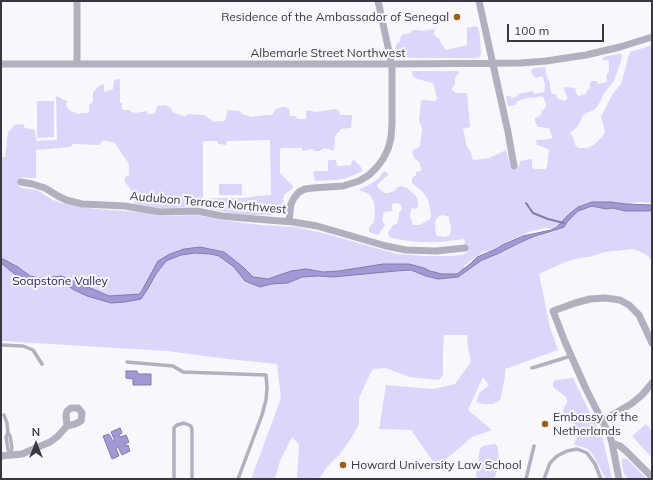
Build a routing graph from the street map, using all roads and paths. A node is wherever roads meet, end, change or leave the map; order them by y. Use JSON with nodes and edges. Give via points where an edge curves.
{"nodes":[{"id":1,"x":77,"y":1,"type":"edge"},
{"id":2,"x":378,"y":1,"type":"edge"},
{"id":3,"x":479,"y":1,"type":"edge"},
{"id":4,"x":652,"y":37,"type":"edge"},
{"id":5,"x":492,"y":63,"type":"junction"},
{"id":6,"x":1,"y":64,"type":"edge"},
{"id":7,"x":77,"y":64,"type":"junction"},
{"id":8,"x":391,"y":64,"type":"junction"},
{"id":9,"x":514,"y":166,"type":"dead end"},
{"id":10,"x":21,"y":182,"type":"dead end"},
{"id":11,"x":288,"y":221,"type":"junction"},
{"id":12,"x":465,"y":248,"type":"dead end"},
{"id":13,"x":652,"y":343,"type":"edge"},
{"id":14,"x":1,"y":345,"type":"edge"},
{"id":15,"x":571,"y":356,"type":"junction"},
{"id":16,"x":127,"y":362,"type":"dead end"},
{"id":17,"x":42,"y":364,"type":"dead end"},
{"id":18,"x":532,"y":368,"type":"dead end"},
{"id":19,"x":652,"y":383,"type":"edge"},
{"id":20,"x":4,"y":415,"type":"dead end"},
{"id":21,"x":602,"y":421,"type":"junction"},
{"id":22,"x":67,"y":426,"type":"dead end"},
{"id":23,"x":612,"y":443,"type":"junction"},
{"id":24,"x":534,"y":446,"type":"dead end"},
{"id":25,"x":10,"y":455,"type":"junction"},
{"id":26,"x":1,"y":456,"type":"edge"},
{"id":27,"x":652,"y":476,"type":"edge"},
{"id":28,"x":174,"y":479,"type":"edge"},
{"id":29,"x":192,"y":479,"type":"edge"},
{"id":30,"x":238,"y":479,"type":"edge"},
{"id":31,"x":526,"y":479,"type":"edge"},
{"id":32,"x":544,"y":479,"type":"edge"},
{"id":33,"x":601,"y":479,"type":"edge"},
{"id":34,"x":619,"y":479,"type":"edge"}],
"edges":[{"from":1,"to":7,"type":"street"},
{"from":2,"to":8,"type":"street"},
{"from":3,"to":5,"type":"street"},
{"from":4,"to":5,"type":"street","name":"Albemarle Street Northwest","via":[[569,58]]},
{"from":5,"to":8,"type":"street","name":"Albemarle Street Northwest"},
{"from":5,"to":9,"type":"street"},
{"from":6,"to":7,"type":"street","name":"Albemarle Street Northwest"},
{"from":7,"to":8,"type":"street","name":"Albemarle Street Northwest"},
{"from":8,"to":11,"type":"street","via":[[392,132],[383,159],[369,175],[357,182],[343,186],[308,188],[299,192],[290,204]]},
{"from":10,"to":11,"type":"street","name":"Audubon Terrace Northwest","via":[[45,188],[66,200],[82,204],[125,206],[160,212],[197,211],[222,216]]},
{"from":11,"to":12,"type":"street","name":"Audubon Terrace Northwest","via":[[317,226],[406,250],[436,251]]},
{"from":13,"to":15,"type":"street","via":[[639,315],[629,306],[620,300],[590,299],[553,311]]},
{"from":14,"to":17,"type":"lane","via":[[23,346],[33,350]]},
{"from":15,"to":18,"type":"lane"},
{"from":15,"to":21,"type":"street"},
{"from":16,"to":30,"type":"lane","via":[[173,366],[183,372],[266,375],[267,388],[262,415]]},
{"from":19,"to":21,"type":"street","via":[[631,404]]},
{"from":20,"to":25,"type":"lane","via":[[12,448]]},
{"from":21,"to":23,"type":"street"},
{"from":22,"to":25,"type":"street","via":[[50,442],[28,452]]},
{"from":23,"to":27,"type":"street","via":[[620,446]]},
{"from":23,"to":34,"type":"street"},
{"from":24,"to":31,"type":"lane"},
{"from":25,"to":26,"type":"street"},
{"from":28,"to":29,"type":"lane","via":[[174,428],[184,423],[192,430]]},
{"from":32,"to":33,"type":"lane","via":[[550,463],[557,456],[577,449],[587,453]]}]}
